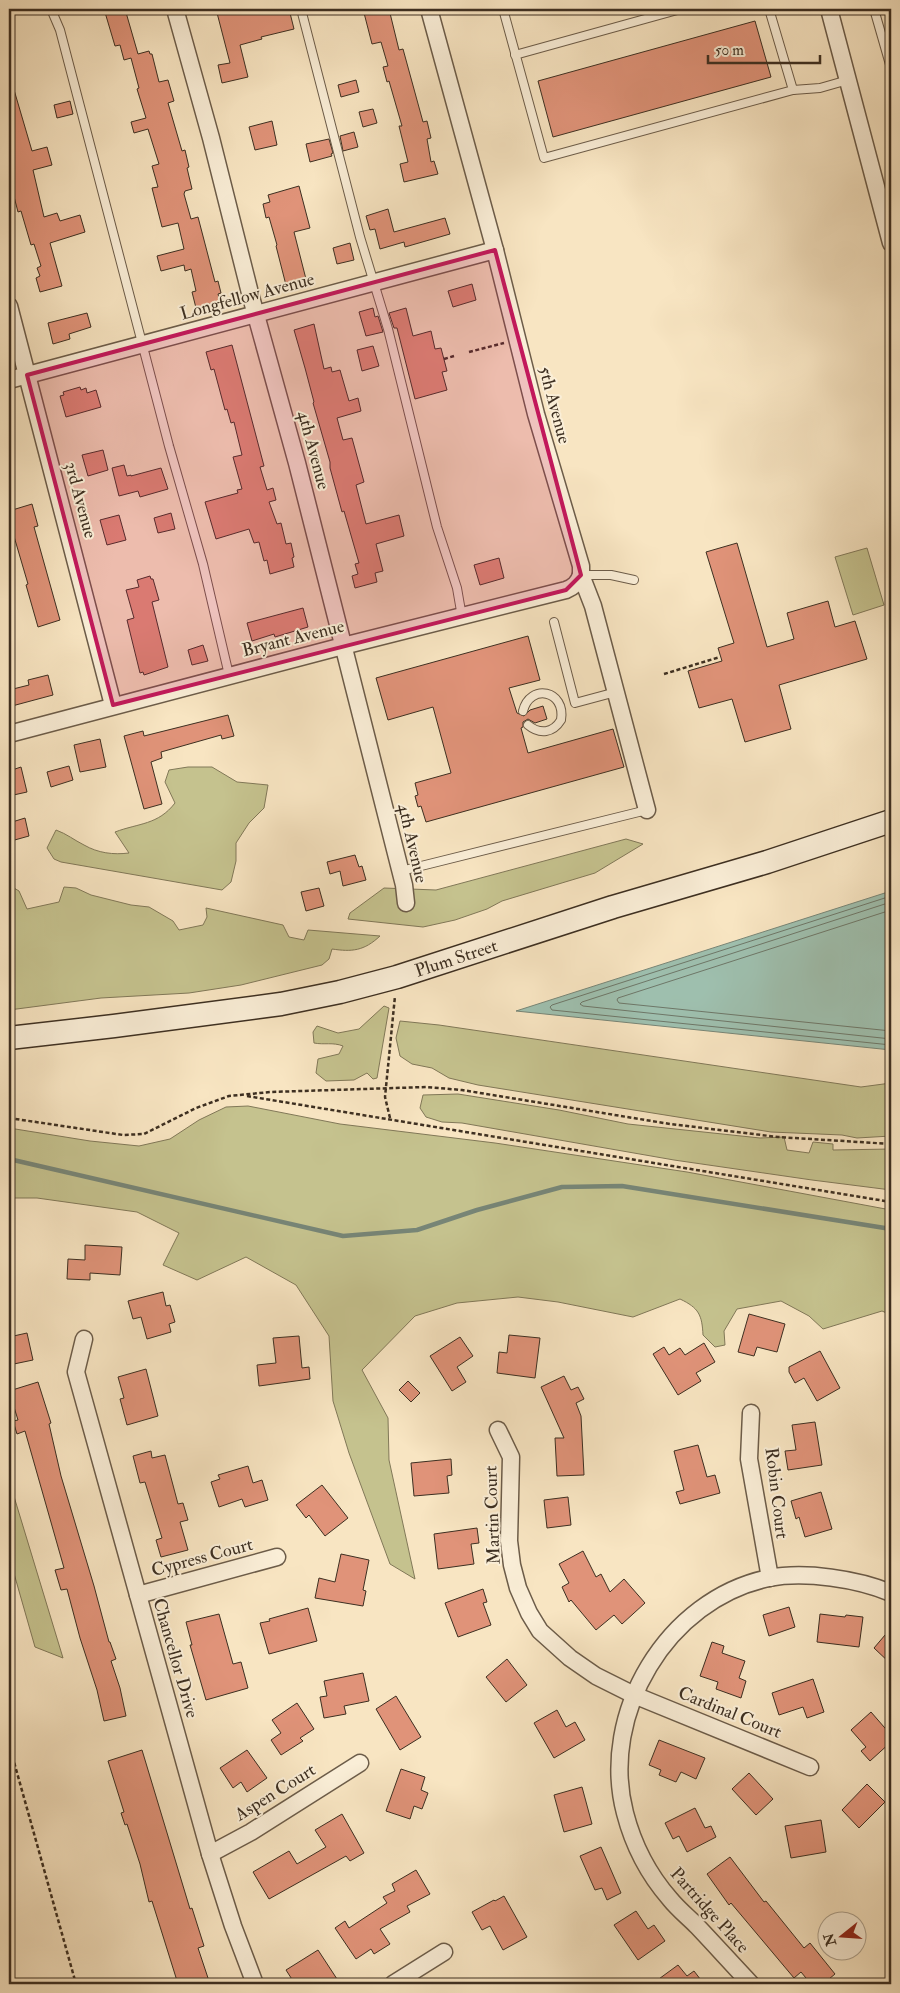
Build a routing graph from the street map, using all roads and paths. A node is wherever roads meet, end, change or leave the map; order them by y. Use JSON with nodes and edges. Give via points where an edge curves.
{"nodes":[{"id":1,"x":51,"y":9,"type":"edge"},
{"id":2,"x":175,"y":9,"type":"edge"},
{"id":3,"x":301,"y":9,"type":"edge"},
{"id":4,"x":429,"y":9,"type":"edge"},
{"id":5,"x":502,"y":9,"type":"edge"},
{"id":6,"x":680,"y":9,"type":"edge"},
{"id":7,"x":769,"y":9,"type":"edge"},
{"id":8,"x":829,"y":9,"type":"edge"},
{"id":9,"x":874,"y":9,"type":"edge"},
{"id":10,"x":515,"y":55,"type":"junction"},
{"id":11,"x":891,"y":68,"type":"edge"},
{"id":12,"x":848,"y":80,"type":"junction"},
{"id":13,"x":793,"y":90,"type":"junction"},
{"id":14,"x":891,"y":243,"type":"edge"},
{"id":15,"x":495,"y":250,"type":"junction"},
{"id":16,"x":373,"y":284,"type":"junction"},
{"id":17,"x":9,"y":306,"type":"edge"},
{"id":18,"x":256,"y":313,"type":"junction"},
{"id":19,"x":504,"y":343,"type":"dead end"},
{"id":20,"x":142,"y":344,"type":"junction"},
{"id":21,"x":469,"y":352,"type":"dead end"},
{"id":22,"x":454,"y":356,"type":"dead end"},
{"id":23,"x":444,"y":359,"type":"dead end"},
{"id":24,"x":27,"y":375,"type":"junction"},
{"id":25,"x":9,"y":380,"type":"edge"},
{"id":26,"x":581,"y":575,"type":"junction"},
{"id":27,"x":634,"y":580,"type":"dead end"},
{"id":28,"x":462,"y":617,"type":"junction"},
{"id":29,"x":554,"y":622,"type":"dead end"},
{"id":30,"x":343,"y":646,"type":"junction"},
{"id":31,"x":720,"y":657,"type":"dead end"},
{"id":32,"x":664,"y":674,"type":"dead end"},
{"id":33,"x":229,"y":675,"type":"junction"},
{"id":34,"x":616,"y":692,"type":"junction"},
{"id":35,"x":575,"y":703,"type":"junction"},
{"id":36,"x":114,"y":705,"type":"junction"},
{"id":37,"x":561,"y":706,"type":"junction"},
{"id":38,"x":523,"y":712,"type":"dead end"},
{"id":39,"x":528,"y":725,"type":"dead end"},
{"id":40,"x":9,"y":734,"type":"edge"},
{"id":41,"x":647,"y":810,"type":"joint"},
{"id":42,"x":891,"y":821,"type":"edge"},
{"id":43,"x":401,"y":871,"type":"junction"},
{"id":44,"x":406,"y":903,"type":"dead end"},
{"id":45,"x":397,"y":977,"type":"junction"},
{"id":46,"x":9,"y":1038,"type":"edge"},
{"id":47,"x":385,"y":1088,"type":"junction"},
{"id":48,"x":241,"y":1095,"type":"junction"},
{"id":49,"x":9,"y":1118,"type":"edge"},
{"id":50,"x":390,"y":1118,"type":"junction"},
{"id":51,"x":891,"y":1144,"type":"edge"},
{"id":52,"x":891,"y":1202,"type":"edge"},
{"id":53,"x":84,"y":1340,"type":"dead end"},
{"id":54,"x":751,"y":1414,"type":"dead end"},
{"id":55,"x":498,"y":1430,"type":"dead end"},
{"id":56,"x":277,"y":1557,"type":"dead end"},
{"id":57,"x":770,"y":1578,"type":"junction"},
{"id":58,"x":891,"y":1594,"type":"edge"},
{"id":59,"x":138,"y":1595,"type":"junction"},
{"id":60,"x":634,"y":1695,"type":"junction"},
{"id":61,"x":9,"y":1744,"type":"edge"},
{"id":62,"x":360,"y":1763,"type":"dead end"},
{"id":63,"x":810,"y":1767,"type":"dead end"},
{"id":64,"x":210,"y":1854,"type":"junction"},
{"id":65,"x":444,"y":1952,"type":"dead end"},
{"id":66,"x":76,"y":1984,"type":"edge"},
{"id":67,"x":255,"y":1984,"type":"edge"},
{"id":68,"x":393,"y":1984,"type":"edge"},
{"id":69,"x":750,"y":1984,"type":"edge"}],
"edges":[{"from":1,"to":20,"type":"lane","via":[[60,30]]},
{"from":2,"to":18,"type":"street","name":"4th Avenue"},
{"from":3,"to":16,"type":"lane"},
{"from":4,"to":15,"type":"street","name":"5th Avenue"},
{"from":5,"to":10,"type":"lane"},
{"from":6,"to":10,"type":"lane"},
{"from":7,"to":13,"type":"lane"},
{"from":8,"to":12,"type":"street"},
{"from":9,"to":11,"type":"lane"},
{"from":10,"to":13,"type":"lane","via":[[544,158]]},
{"from":12,"to":13,"type":"lane","via":[[820,88]]},
{"from":12,"to":14,"type":"street"},
{"from":15,"to":16,"type":"street","name":"Longfellow Avenue"},
{"from":15,"to":26,"type":"street","name":"5th Avenue"},
{"from":16,"to":18,"type":"street","name":"Longfellow Avenue"},
{"from":16,"to":28,"type":"lane","via":[[390,338],[437,526],[457,588]]},
{"from":17,"to":24,"type":"street","name":"3rd Avenue"},
{"from":18,"to":20,"type":"street","name":"Longfellow Avenue"},
{"from":18,"to":30,"type":"street","name":"4th Avenue"},
{"from":19,"to":21,"type":"path"},
{"from":20,"to":24,"type":"street","name":"Longfellow Avenue"},
{"from":20,"to":33,"type":"lane","via":[[203,564]]},
{"from":22,"to":23,"type":"path"},
{"from":24,"to":25,"type":"street","name":"Longfellow Avenue"},
{"from":24,"to":36,"type":"street","name":"3rd Avenue"},
{"from":26,"to":27,"type":"lane","via":[[611,575]]},
{"from":26,"to":28,"type":"street","name":"Bryant Avenue","via":[[573,587],[566,590]]},
{"from":26,"to":34,"type":"street","name":"5th Avenue","via":[[593,606]]},
{"from":28,"to":30,"type":"street","name":"Bryant Avenue"},
{"from":29,"to":35,"type":"lane"},
{"from":30,"to":33,"type":"street","name":"Bryant Avenue"},
{"from":30,"to":43,"type":"street","name":"4th Avenue"},
{"from":31,"to":32,"type":"path"},
{"from":33,"to":36,"type":"street","name":"Bryant Avenue"},
{"from":34,"to":35,"type":"lane"},
{"from":34,"to":41,"type":"street","name":"5th Avenue"},
{"from":35,"to":37,"type":"lane"},
{"from":36,"to":40,"type":"street","name":"Bryant Avenue"},
{"from":37,"to":38,"type":"lane","via":[[553,696],[540,693],[528,699]]},
{"from":37,"to":39,"type":"lane","via":[[561,720],[552,730],[539,732]]},
{"from":41,"to":43,"type":"lane"},
{"from":42,"to":45,"type":"main road","name":"Plum Street"},
{"from":43,"to":44,"type":"street","name":"4th Avenue"},
{"from":45,"to":46,"type":"main road","name":"Plum Street","via":[[282,1004]]},
{"from":45,"to":47,"type":"path"},
{"from":47,"to":48,"type":"path"},
{"from":47,"to":50,"type":"path"},
{"from":47,"to":51,"type":"path","via":[[462,1090],[670,1124],[778,1137]]},
{"from":48,"to":49,"type":"path","via":[[216,1100],[144,1134],[123,1135]]},
{"from":48,"to":50,"type":"path"},
{"from":50,"to":52,"type":"path"},
{"from":53,"to":59,"type":"street","name":"Chancellor Drive","via":[[76,1372]]},
{"from":54,"to":57,"type":"street","name":"Robin Court","via":[[749,1459]]},
{"from":55,"to":60,"type":"street","name":"Martin Court","via":[[511,1457],[512,1565],[529,1613],[540,1631],[570,1658],[596,1676]]},
{"from":56,"to":59,"type":"street","name":"Cypress Court"},
{"from":57,"to":58,"type":"street","name":"Partridge Place","via":[[834,1578]]},
{"from":57,"to":60,"type":"street","name":"Partridge Place","via":[[741,1588],[697,1613],[657,1654]]},
{"from":59,"to":64,"type":"street","name":"Chancellor Drive"},
{"from":60,"to":63,"type":"street","name":"Cardinal Court"},
{"from":60,"to":69,"type":"street","name":"Partridge Place","via":[[623,1730],[620,1785],[636,1844],[652,1875],[670,1899]]},
{"from":61,"to":66,"type":"path"},
{"from":62,"to":64,"type":"street","name":"Aspen Court"},
{"from":64,"to":67,"type":"street","name":"Chancellor Drive"},
{"from":65,"to":68,"type":"street"}]}
